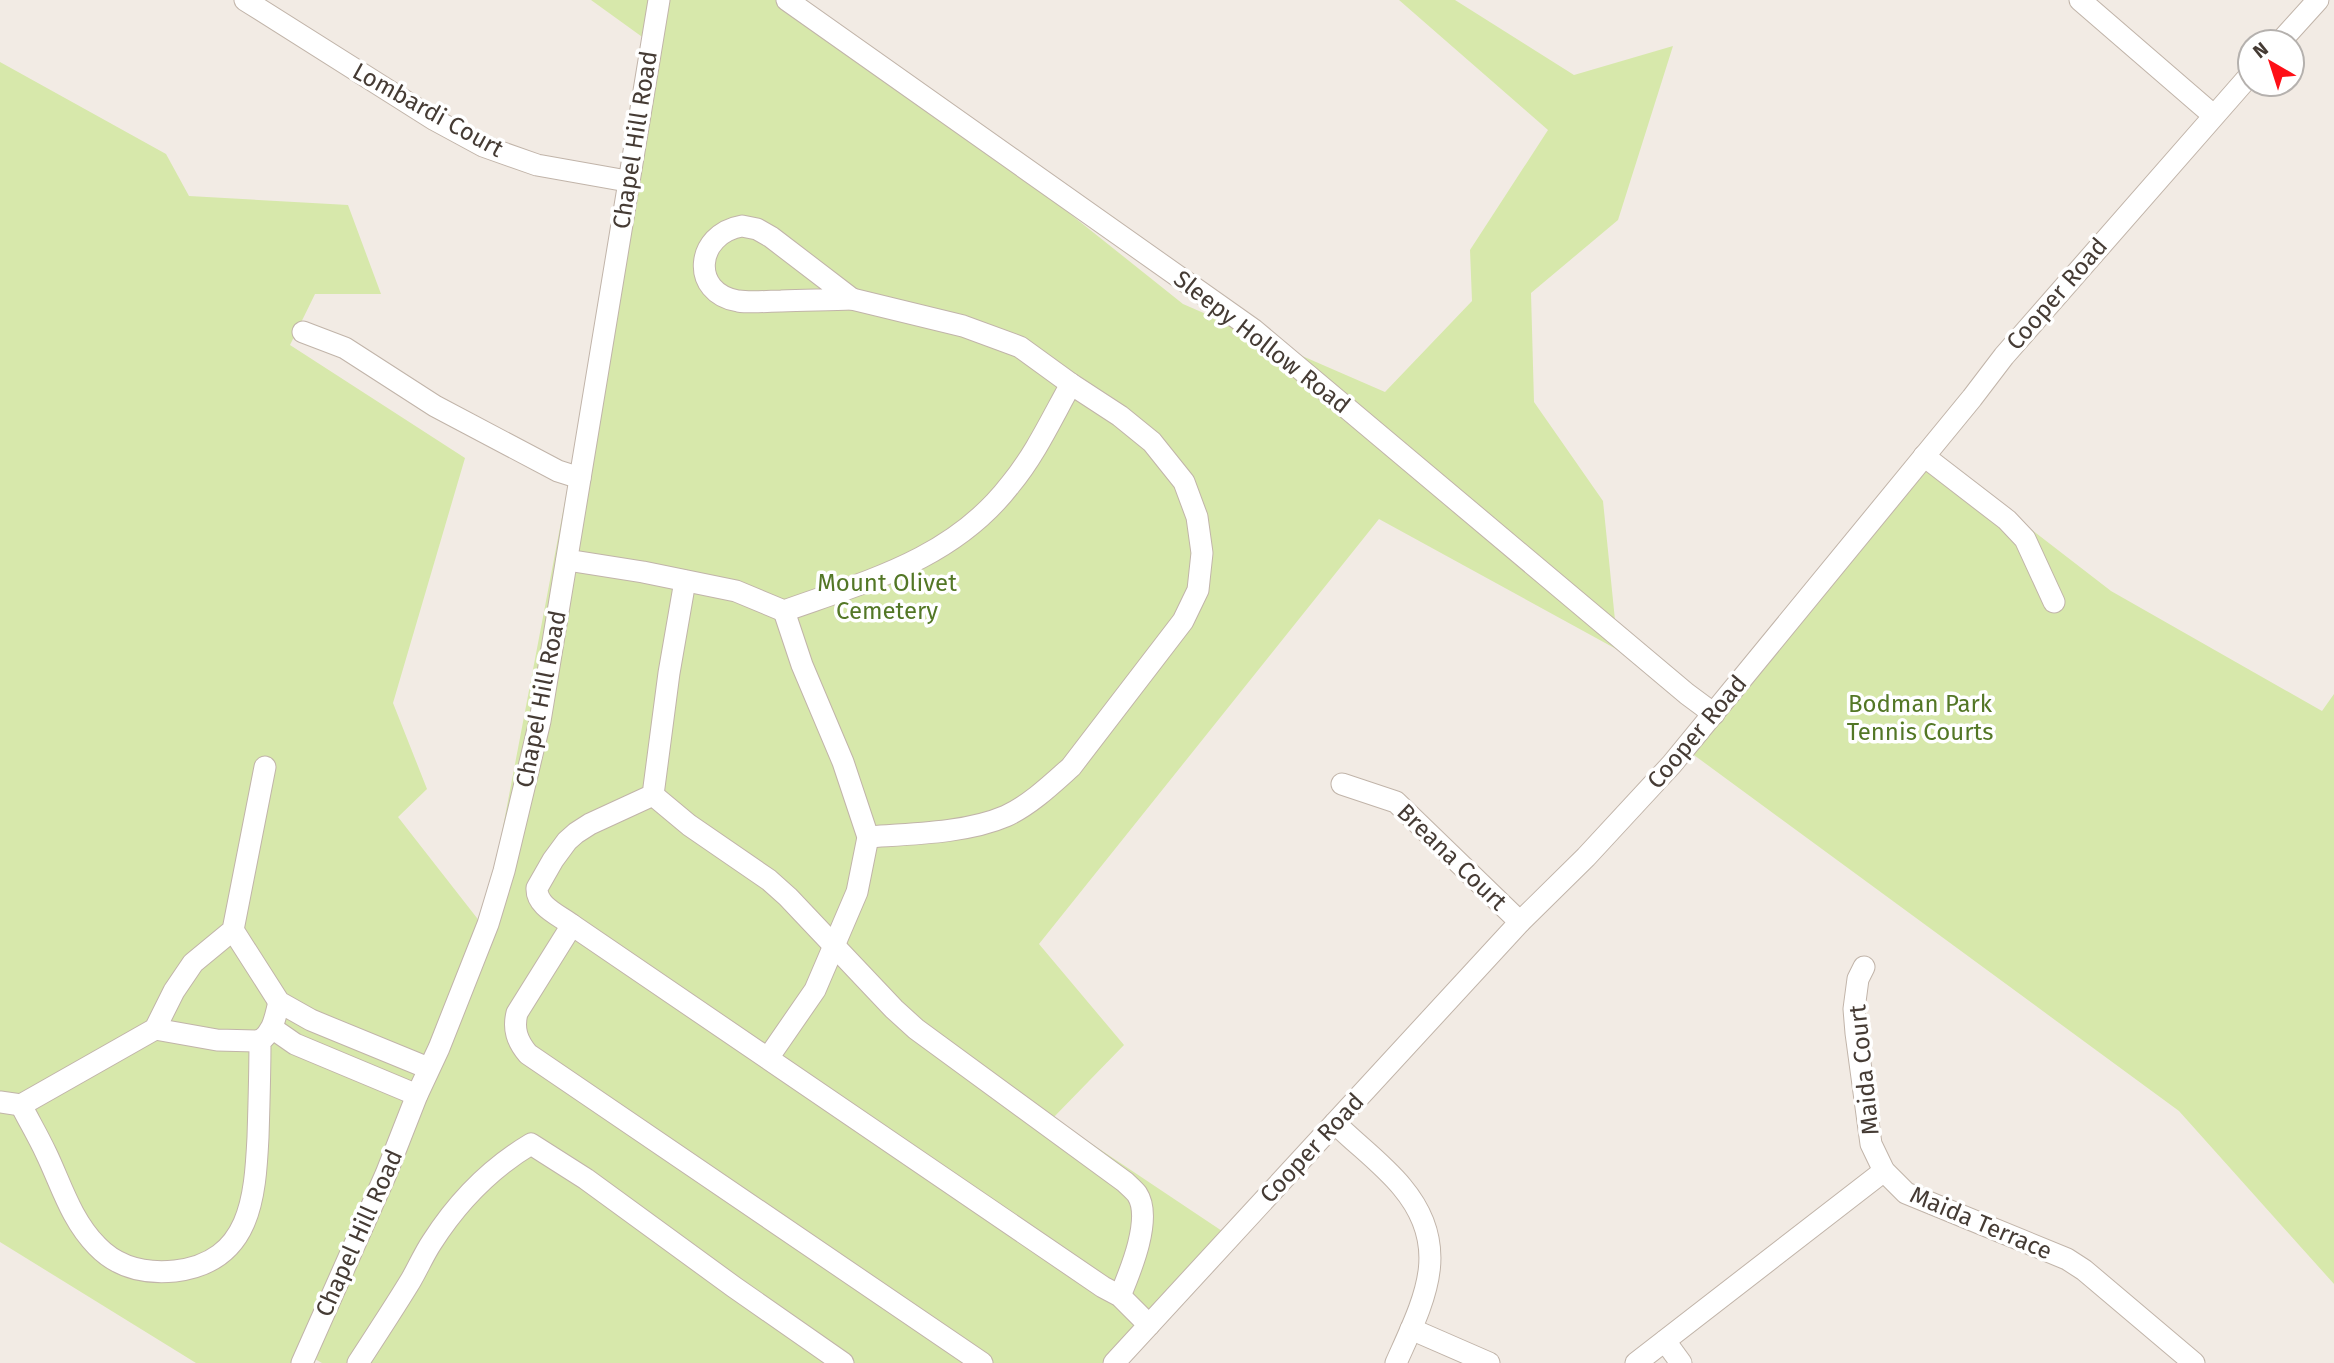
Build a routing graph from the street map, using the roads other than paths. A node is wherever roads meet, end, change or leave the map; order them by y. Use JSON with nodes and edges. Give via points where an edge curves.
{"nodes":[{"id":1,"x":245,"y":0,"type":"edge"},
{"id":2,"x":659,"y":0,"type":"edge"},
{"id":3,"x":787,"y":0,"type":"edge"},
{"id":4,"x":2080,"y":0,"type":"edge"},
{"id":5,"x":2318,"y":0,"type":"edge"},
{"id":6,"x":2293,"y":28,"type":"edge"},
{"id":7,"x":2236,"y":90,"type":"edge"},
{"id":8,"x":2213,"y":115,"type":"junction"},
{"id":9,"x":627,"y":181,"type":"junction"},
{"id":10,"x":852,"y":299,"type":"junction"},
{"id":11,"x":303,"y":332,"type":"dead end"},
{"id":12,"x":1071,"y":384,"type":"junction"},
{"id":13,"x":1924,"y":456,"type":"junction"},
{"id":14,"x":580,"y":478,"type":"junction"},
{"id":15,"x":567,"y":560,"type":"junction"},
{"id":16,"x":685,"y":581,"type":"junction"},
{"id":17,"x":2054,"y":602,"type":"dead end"},
{"id":18,"x":784,"y":611,"type":"junction"},
{"id":19,"x":1714,"y":714,"type":"junction"},
{"id":20,"x":265,"y":767,"type":"dead end"},
{"id":21,"x":1342,"y":784,"type":"dead end"},
{"id":22,"x":653,"y":796,"type":"junction"},
{"id":23,"x":868,"y":837,"type":"junction"},
{"id":24,"x":1520,"y":922,"type":"junction"},
{"id":25,"x":572,"y":925,"type":"junction"},
{"id":26,"x":233,"y":930,"type":"junction"},
{"id":27,"x":834,"y":945,"type":"junction"},
{"id":28,"x":1864,"y":967,"type":"dead end"},
{"id":29,"x":279,"y":1002,"type":"junction"},
{"id":30,"x":155,"y":1029,"type":"junction"},
{"id":31,"x":266,"y":1034,"type":"junction"},
{"id":32,"x":768,"y":1058,"type":"junction"},
{"id":33,"x":428,"y":1068,"type":"junction"},
{"id":34,"x":416,"y":1095,"type":"junction"},
{"id":35,"x":10,"y":1103,"type":"edge"},
{"id":36,"x":1335,"y":1123,"type":"junction"},
{"id":37,"x":1884,"y":1171,"type":"junction"},
{"id":38,"x":1119,"y":1296,"type":"junction"},
{"id":39,"x":1149,"y":1325,"type":"junction"},
{"id":40,"x":1411,"y":1329,"type":"junction"},
{"id":41,"x":1665,"y":1341,"type":"junction"},
{"id":42,"x":308,"y":1361,"type":"edge"},
{"id":43,"x":358,"y":1363,"type":"edge"},
{"id":44,"x":843,"y":1363,"type":"edge"},
{"id":45,"x":982,"y":1363,"type":"edge"},
{"id":46,"x":1114,"y":1363,"type":"edge"},
{"id":47,"x":1396,"y":1363,"type":"edge"},
{"id":48,"x":1489,"y":1363,"type":"edge"},
{"id":49,"x":1636,"y":1363,"type":"edge"},
{"id":50,"x":1681,"y":1363,"type":"edge"},
{"id":51,"x":2194,"y":1363,"type":"edge"}],
"edges":[{"from":1,"to":9,"type":"street","name":"Lombardi Court","via":[[483,146],[537,165]]},
{"from":2,"to":9,"type":"street","name":"Chapel Hill Road"},
{"from":3,"to":19,"type":"street","name":"Sleepy Hollow Road","via":[[1254,330]]},
{"from":4,"to":8,"type":"street"},
{"from":5,"to":6,"type":"street"},
{"from":7,"to":8,"type":"street","name":"Cooper Road"},
{"from":8,"to":13,"type":"street","name":"Cooper Road","via":[[2004,356]]},
{"from":9,"to":14,"type":"street","name":"Chapel Hill Road"},
{"from":10,"to":10,"type":"street","via":[[757,229],[730,229],[711,243],[703,264],[716,290],[737,301]]},
{"from":10,"to":12,"type":"street","via":[[963,326],[1020,347]]},
{"from":11,"to":14,"type":"street","via":[[345,348],[435,406],[558,471]]},
{"from":12,"to":18,"type":"street","via":[[1011,485],[961,534],[912,564]]},
{"from":12,"to":23,"type":"street","via":[[1152,442],[1184,482],[1197,517],[1202,553],[1201,580],[1193,604],[1070,767],[1049,787],[994,820]]},
{"from":13,"to":17,"type":"street","via":[[2025,539]]},
{"from":13,"to":19,"type":"street","name":"Cooper Road"},
{"from":14,"to":15,"type":"street","name":"Chapel Hill Road"},
{"from":15,"to":16,"type":"street"},
{"from":15,"to":33,"type":"street","name":"Chapel Hill Road","via":[[537,733],[504,871],[488,924]]},
{"from":16,"to":18,"type":"street","via":[[736,591]]},
{"from":16,"to":22,"type":"street"},
{"from":18,"to":23,"type":"street"},
{"from":19,"to":24,"type":"street","name":"Cooper Road","via":[[1586,857]]},
{"from":20,"to":26,"type":"street"},
{"from":21,"to":24,"type":"street","name":"Breana Court","via":[[1396,802]]},
{"from":22,"to":25,"type":"street","via":[[590,824],[567,841],[553,860],[537,888],[537,897]]},
{"from":22,"to":27,"type":"street","via":[[769,880]]},
{"from":23,"to":27,"type":"street","via":[[857,892]]},
{"from":24,"to":36,"type":"street","name":"Cooper Road"},
{"from":25,"to":32,"type":"street"},
{"from":25,"to":45,"type":"street","via":[[517,1013],[516,1035],[528,1054]]},
{"from":26,"to":29,"type":"street"},
{"from":26,"to":30,"type":"street","via":[[194,963]]},
{"from":27,"to":32,"type":"street","via":[[815,990]]},
{"from":27,"to":38,"type":"street","via":[[916,1029],[1138,1194],[1143,1221]]},
{"from":28,"to":37,"type":"street","name":"Maida Court","via":[[1854,1009],[1856,1033],[1871,1144]]},
{"from":29,"to":31,"type":"street"},
{"from":29,"to":33,"type":"street"},
{"from":30,"to":31,"type":"street","via":[[217,1040]]},
{"from":30,"to":35,"type":"street"},
{"from":31,"to":34,"type":"street"},
{"from":31,"to":35,"type":"street","via":[[251,1208],[227,1247],[180,1270],[157,1273],[127,1267],[96,1245],[77,1221],[45,1151]]},
{"from":32,"to":38,"type":"street"},
{"from":33,"to":34,"type":"street","name":"Chapel Hill Road"},
{"from":34,"to":42,"type":"street","name":"Chapel Hill Road"},
{"from":36,"to":39,"type":"street","name":"Cooper Road"},
{"from":36,"to":40,"type":"street","via":[[1401,1185],[1424,1223],[1430,1243],[1430,1277]]},
{"from":37,"to":41,"type":"street","name":"Maida Terrace"},
{"from":37,"to":51,"type":"street","name":"Maida Terrace","via":[[1906,1193],[2067,1259]]},
{"from":38,"to":39,"type":"street"},
{"from":39,"to":46,"type":"street","name":"Cooper Road"},
{"from":40,"to":47,"type":"street"},
{"from":40,"to":48,"type":"street"},
{"from":41,"to":49,"type":"street","name":"Maida Terrace"},
{"from":41,"to":50,"type":"street"},
{"from":43,"to":44,"type":"street","via":[[454,1210],[491,1173],[531,1144]]}]}
